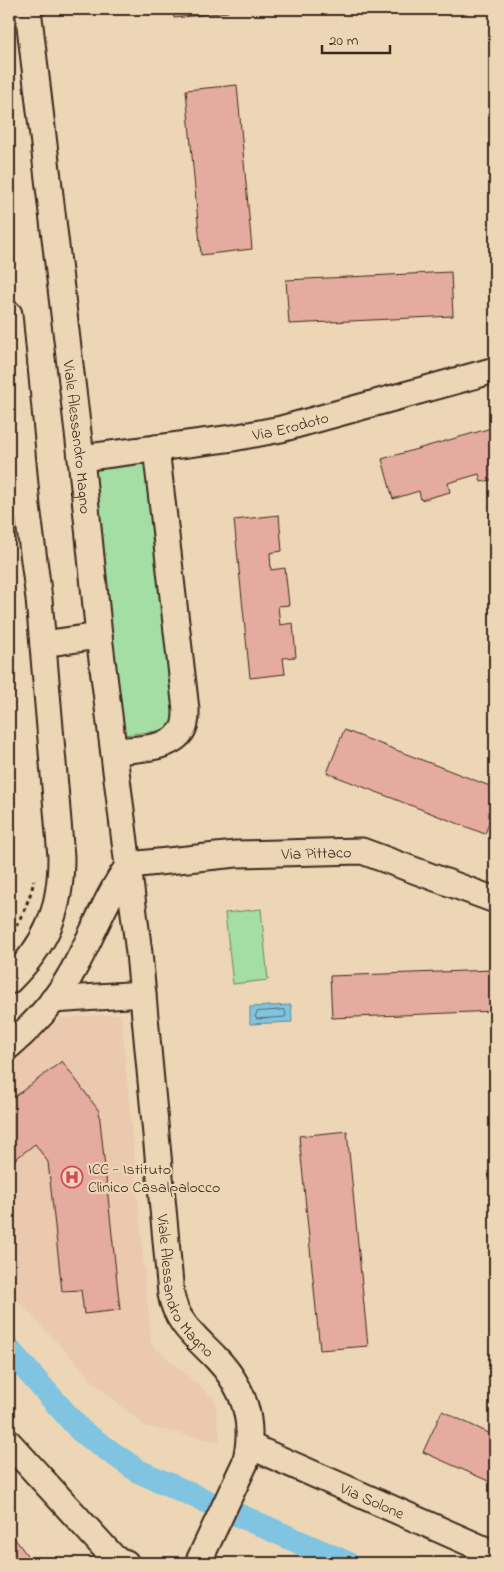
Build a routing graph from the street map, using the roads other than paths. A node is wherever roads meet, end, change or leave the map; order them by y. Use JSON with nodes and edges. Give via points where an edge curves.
{"nodes":[{"id":1,"x":28,"y":9,"type":"edge"},
{"id":2,"x":9,"y":314,"type":"edge"},
{"id":3,"x":495,"y":370,"type":"edge"},
{"id":4,"x":156,"y":448,"type":"junction"},
{"id":5,"x":81,"y":458,"type":"junction"},
{"id":6,"x":18,"y":510,"type":"edge"},
{"id":7,"x":99,"y":636,"type":"junction"},
{"id":8,"x":43,"y":644,"type":"junction"},
{"id":9,"x":114,"y":751,"type":"junction"},
{"id":10,"x":129,"y":865,"type":"junction"},
{"id":11,"x":495,"y":900,"type":"edge"},
{"id":12,"x":9,"y":981,"type":"edge"},
{"id":13,"x":143,"y":994,"type":"junction"},
{"id":14,"x":53,"y":1000,"type":"junction"},
{"id":15,"x":9,"y":1046,"type":"edge"},
{"id":16,"x":9,"y":1443,"type":"edge"},
{"id":17,"x":246,"y":1458,"type":"junction"},
{"id":18,"x":495,"y":1554,"type":"edge"},
{"id":19,"x":116,"y":1562,"type":"edge"},
{"id":20,"x":198,"y":1563,"type":"edge"}],
"edges":[{"from":1,"to":5,"type":"street","name":"Viale Alessandro Magno"},
{"from":2,"to":6,"type":"street"},
{"from":3,"to":4,"type":"street","name":"Via Erodoto","via":[[281,429]]},
{"from":4,"to":5,"type":"street","name":"Via Erodoto"},
{"from":4,"to":9,"type":"street","via":[[186,722],[181,733],[167,743]]},
{"from":5,"to":7,"type":"street","name":"Viale Alessandro Magno"},
{"from":6,"to":8,"type":"street"},
{"from":7,"to":8,"type":"street"},
{"from":7,"to":9,"type":"street","name":"Viale Alessandro Magno"},
{"from":8,"to":12,"type":"street","via":[[60,847],[60,885],[44,935]]},
{"from":9,"to":10,"type":"street","name":"Viale Alessandro Magno"},
{"from":10,"to":11,"type":"street","name":"Via Pittaco","via":[[236,854],[362,851]]},
{"from":10,"to":13,"type":"street","name":"Viale Alessandro Magno"},
{"from":10,"to":14,"type":"street","via":[[113,889],[72,973]]},
{"from":13,"to":14,"type":"street"},
{"from":13,"to":17,"type":"street","name":"Viale Alessandro Magno","via":[[172,1302],[184,1326],[223,1365],[236,1383],[248,1413]]},
{"from":14,"to":15,"type":"street"},
{"from":16,"to":19,"type":"street"},
{"from":17,"to":18,"type":"street","name":"Via Solone"},
{"from":17,"to":20,"type":"street","name":"Viale Alessandro Magno"}]}
